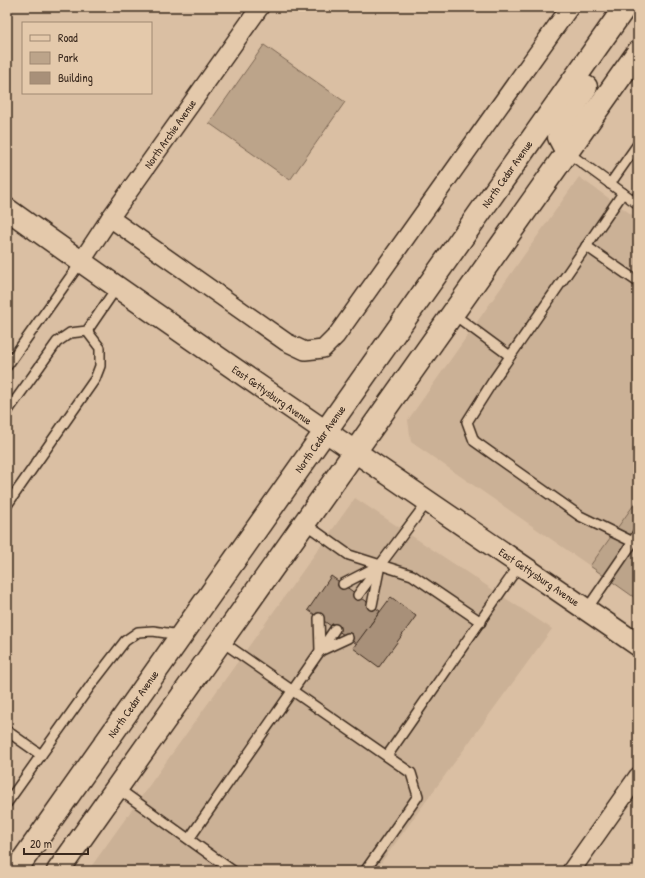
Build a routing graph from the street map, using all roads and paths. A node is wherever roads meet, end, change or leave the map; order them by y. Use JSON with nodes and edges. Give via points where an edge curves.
{"nodes":[{"id":1,"x":570,"y":7,"type":"edge"},
{"id":2,"x":625,"y":7,"type":"edge"},
{"id":3,"x":256,"y":8,"type":"edge"},
{"id":4,"x":609,"y":30,"type":"junction"},
{"id":5,"x":638,"y":52,"type":"edge"},
{"id":6,"x":638,"y":144,"type":"edge"},
{"id":7,"x":567,"y":152,"type":"junction"},
{"id":8,"x":610,"y":184,"type":"junction"},
{"id":9,"x":623,"y":193,"type":"junction"},
{"id":10,"x":638,"y":204,"type":"edge"},
{"id":11,"x":7,"y":209,"type":"edge"},
{"id":12,"x":110,"y":218,"type":"junction"},
{"id":13,"x":586,"y":246,"type":"junction"},
{"id":14,"x":81,"y":262,"type":"junction"},
{"id":15,"x":638,"y":282,"type":"edge"},
{"id":16,"x":117,"y":287,"type":"junction"},
{"id":17,"x":452,"y":314,"type":"junction"},
{"id":18,"x":87,"y":331,"type":"junction"},
{"id":19,"x":510,"y":356,"type":"junction"},
{"id":20,"x":7,"y":366,"type":"edge"},
{"id":21,"x":7,"y":412,"type":"edge"},
{"id":22,"x":325,"y":432,"type":"junction"},
{"id":23,"x":354,"y":452,"type":"junction"},
{"id":24,"x":428,"y":501,"type":"junction"},
{"id":25,"x":7,"y":505,"type":"edge"},
{"id":26,"x":304,"y":523,"type":"junction"},
{"id":27,"x":638,"y":532,"type":"edge"},
{"id":28,"x":633,"y":542,"type":"junction"},
{"id":29,"x":520,"y":564,"type":"junction"},
{"id":30,"x":380,"y":565,"type":"junction"},
{"id":31,"x":342,"y":584,"type":"dead end"},
{"id":32,"x":358,"y":596,"type":"dead end"},
{"id":33,"x":372,"y":605,"type":"dead end"},
{"id":34,"x":587,"y":609,"type":"junction"},
{"id":35,"x":319,"y":618,"type":"dead end"},
{"id":36,"x":481,"y":622,"type":"junction"},
{"id":37,"x":335,"y":629,"type":"dead end"},
{"id":38,"x":181,"y":635,"type":"junction"},
{"id":39,"x":348,"y":638,"type":"dead end"},
{"id":40,"x":221,"y":641,"type":"junction"},
{"id":41,"x":638,"y":644,"type":"edge"},
{"id":42,"x":320,"y":651,"type":"junction"},
{"id":43,"x":293,"y":691,"type":"junction"},
{"id":44,"x":7,"y":731,"type":"edge"},
{"id":45,"x":41,"y":755,"type":"junction"},
{"id":46,"x":387,"y":756,"type":"junction"},
{"id":47,"x":638,"y":776,"type":"edge"},
{"id":48,"x":117,"y":788,"type":"junction"},
{"id":49,"x":7,"y":803,"type":"edge"},
{"id":50,"x":190,"y":839,"type":"junction"},
{"id":51,"x":64,"y":869,"type":"edge"},
{"id":52,"x":15,"y":871,"type":"edge"},
{"id":53,"x":233,"y":871,"type":"edge"},
{"id":54,"x":365,"y":871,"type":"edge"},
{"id":55,"x":571,"y":871,"type":"edge"}],
"edges":[{"from":1,"to":12,"type":"street","via":[[336,336],[323,349],[305,351],[286,342]]},
{"from":2,"to":4,"type":"main road","name":"North Cedar Avenue"},
{"from":3,"to":12,"type":"street","name":"North Archie Avenue"},
{"from":4,"to":7,"type":"main road","via":[[604,56],[561,126],[559,137]]},
{"from":4,"to":22,"type":"main road","name":"North Cedar Avenue"},
{"from":5,"to":7,"type":"main road"},
{"from":6,"to":8,"type":"lane"},
{"from":7,"to":8,"type":"lane"},
{"from":7,"to":17,"type":"main road"},
{"from":8,"to":9,"type":"lane"},
{"from":9,"to":10,"type":"lane"},
{"from":9,"to":13,"type":"lane"},
{"from":11,"to":14,"type":"street","name":"East Gettysburg Avenue"},
{"from":12,"to":14,"type":"street","name":"North Archie Avenue"},
{"from":13,"to":15,"type":"lane"},
{"from":13,"to":19,"type":"lane"},
{"from":14,"to":16,"type":"street","name":"East Gettysburg Avenue"},
{"from":14,"to":20,"type":"lane"},
{"from":16,"to":18,"type":"lane"},
{"from":16,"to":22,"type":"street","name":"East Gettysburg Avenue"},
{"from":17,"to":19,"type":"lane"},
{"from":17,"to":23,"type":"main road"},
{"from":18,"to":21,"type":"lane","via":[[70,333],[56,342]]},
{"from":18,"to":25,"type":"lane","via":[[100,348],[100,366],[95,379]]},
{"from":19,"to":28,"type":"lane","via":[[467,422],[474,441],[580,516]]},
{"from":22,"to":23,"type":"street","name":"East Gettysburg Avenue"},
{"from":22,"to":38,"type":"main road","name":"North Cedar Avenue"},
{"from":23,"to":24,"type":"street","name":"East Gettysburg Avenue"},
{"from":23,"to":26,"type":"main road"},
{"from":24,"to":29,"type":"street","name":"East Gettysburg Avenue"},
{"from":24,"to":30,"type":"lane"},
{"from":26,"to":30,"type":"lane","via":[[350,555]]},
{"from":26,"to":40,"type":"main road"},
{"from":27,"to":28,"type":"lane"},
{"from":28,"to":34,"type":"lane"},
{"from":29,"to":34,"type":"street","name":"East Gettysburg Avenue"},
{"from":29,"to":36,"type":"lane"},
{"from":30,"to":31,"type":"lane"},
{"from":30,"to":32,"type":"lane"},
{"from":30,"to":33,"type":"lane"},
{"from":30,"to":36,"type":"lane","via":[[412,575]]},
{"from":34,"to":41,"type":"street","name":"East Gettysburg Avenue"},
{"from":35,"to":42,"type":"lane"},
{"from":36,"to":46,"type":"lane"},
{"from":37,"to":42,"type":"lane"},
{"from":38,"to":45,"type":"lane","via":[[153,631],[138,632],[125,641]]},
{"from":38,"to":52,"type":"main road","name":"North Cedar Avenue"},
{"from":39,"to":42,"type":"lane"},
{"from":40,"to":43,"type":"lane"},
{"from":40,"to":48,"type":"main road"},
{"from":42,"to":43,"type":"lane"},
{"from":43,"to":46,"type":"lane"},
{"from":43,"to":50,"type":"lane"},
{"from":44,"to":45,"type":"lane"},
{"from":45,"to":49,"type":"lane"},
{"from":46,"to":54,"type":"lane","via":[[411,773],[418,796]]},
{"from":47,"to":55,"type":"street"},
{"from":48,"to":50,"type":"lane"},
{"from":48,"to":51,"type":"main road"},
{"from":50,"to":53,"type":"lane"}]}
